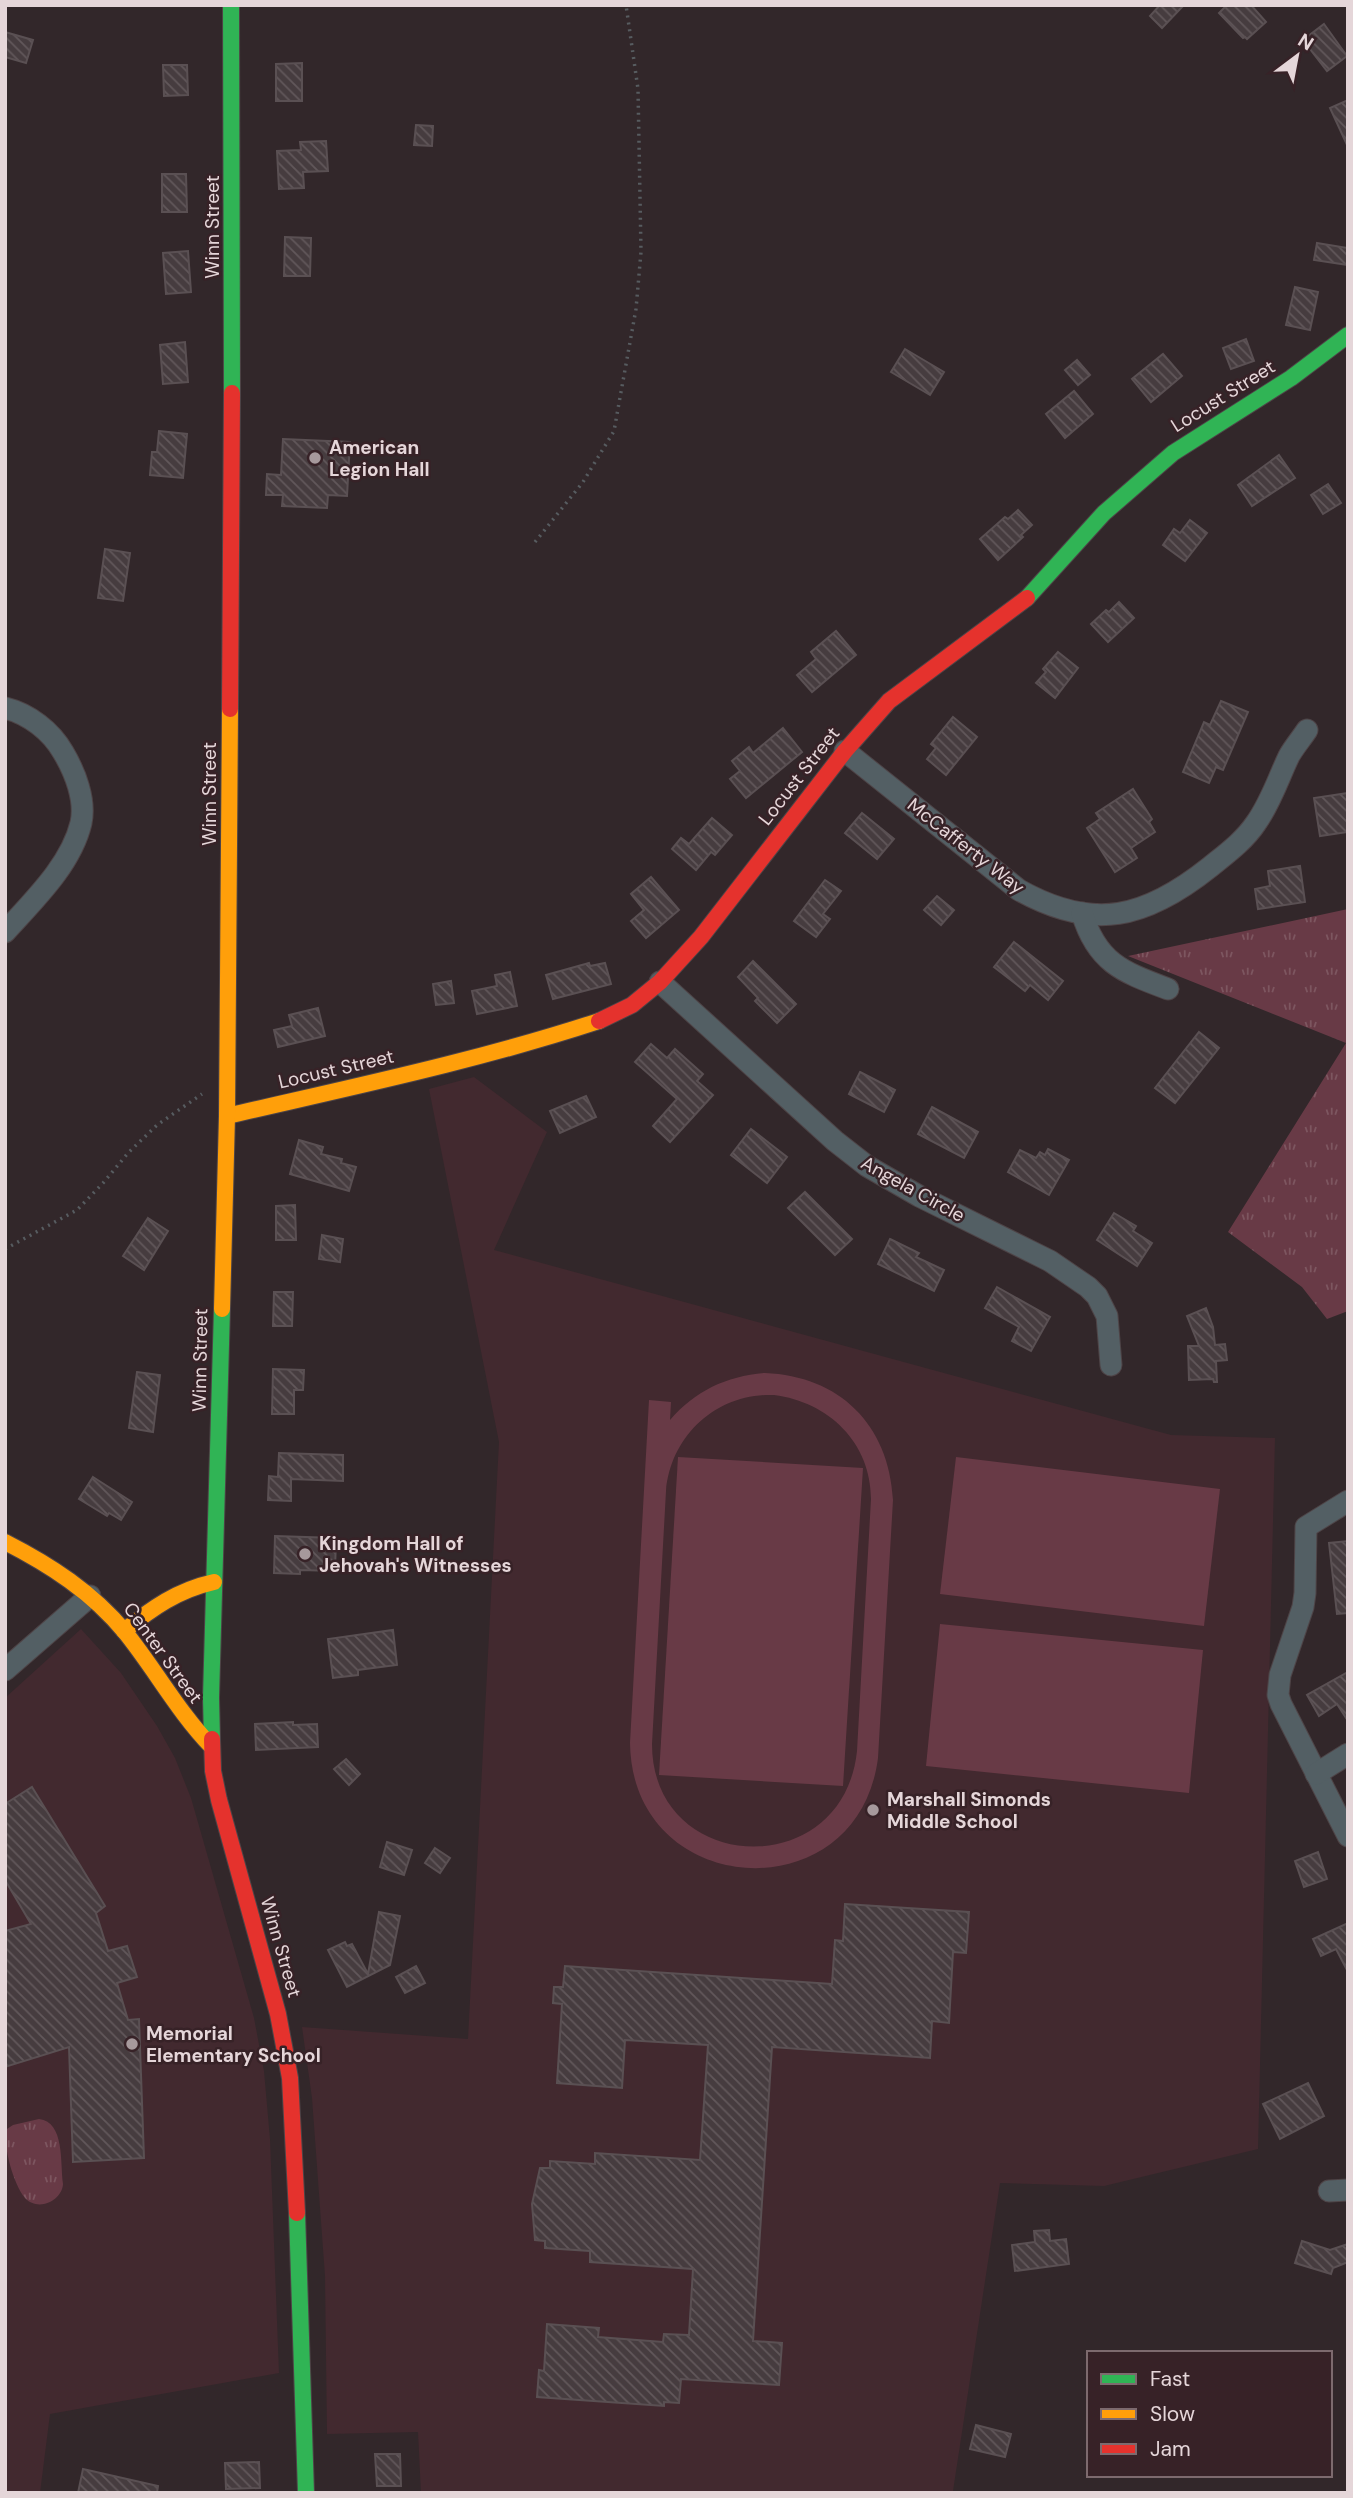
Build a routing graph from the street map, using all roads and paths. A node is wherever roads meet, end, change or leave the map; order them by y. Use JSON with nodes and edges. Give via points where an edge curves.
{"nodes":[{"id":1,"x":231,"y":5,"type":"edge"},
{"id":2,"x":626,"y":5,"type":"edge"},
{"id":3,"x":1348,"y":335,"type":"edge"},
{"id":4,"x":535,"y":542,"type":"dead end"},
{"id":5,"x":5,"y":708,"type":"edge"},
{"id":6,"x":1307,"y":730,"type":"dead end"},
{"id":7,"x":845,"y":751,"type":"junction"},
{"id":8,"x":1082,"y":913,"type":"junction"},
{"id":9,"x":5,"y":932,"type":"edge"},
{"id":10,"x":660,"y":982,"type":"junction"},
{"id":11,"x":1168,"y":989,"type":"dead end"},
{"id":12,"x":228,"y":1078,"type":"junction"},
{"id":13,"x":227,"y":1116,"type":"junction"},
{"id":14,"x":5,"y":1249,"type":"edge"},
{"id":15,"x":1111,"y":1365,"type":"dead end"},
{"id":16,"x":1348,"y":1501,"type":"edge"},
{"id":17,"x":5,"y":1542,"type":"edge"},
{"id":18,"x":214,"y":1582,"type":"junction"},
{"id":19,"x":90,"y":1596,"type":"junction"},
{"id":20,"x":124,"y":1631,"type":"junction"},
{"id":21,"x":5,"y":1670,"type":"edge"},
{"id":22,"x":212,"y":1747,"type":"junction"},
{"id":23,"x":1348,"y":1755,"type":"edge"},
{"id":24,"x":1316,"y":1774,"type":"junction"},
{"id":25,"x":1348,"y":1836,"type":"edge"},
{"id":26,"x":306,"y":2493,"type":"edge"}],
"edges":[{"from":1,"to":12,"type":"main road","name":"Winn Street"},
{"from":2,"to":4,"type":"path","via":[[638,89],[641,252],[624,380],[614,432],[583,482]]},
{"from":3,"to":7,"type":"main road","name":"Locust Street","via":[[1155,468],[1104,513],[1031,595],[895,695]]},
{"from":5,"to":9,"type":"street","via":[[34,721],[60,746],[74,772],[82,812],[64,860]]},
{"from":6,"to":8,"type":"street","name":"McCafferty Way","via":[[1260,818],[1224,856],[1151,906],[1125,913]]},
{"from":7,"to":8,"type":"street","name":"McCafferty Way","via":[[1019,890]]},
{"from":7,"to":10,"type":"main road","name":"Locust Street","via":[[701,937]]},
{"from":8,"to":11,"type":"street","via":[[1100,952],[1129,974]]},
{"from":10,"to":13,"type":"main road","name":"Locust Street","via":[[624,1009],[578,1029],[437,1068]]},
{"from":10,"to":15,"type":"street","name":"Angela Circle","via":[[867,1166],[1078,1278],[1097,1296],[1107,1316]]},
{"from":12,"to":13,"type":"main road","name":"Winn Street"},
{"from":12,"to":14,"type":"path","via":[[157,1125],[76,1210]]},
{"from":13,"to":18,"type":"main road","name":"Winn Street"},
{"from":16,"to":24,"type":"street","via":[[1306,1527],[1303,1607],[1280,1675],[1278,1695]]},
{"from":17,"to":19,"type":"main road","name":"Center Street"},
{"from":18,"to":20,"type":"main road","via":[[169,1596]]},
{"from":18,"to":22,"type":"main road","name":"Winn Street"},
{"from":19,"to":20,"type":"main road","name":"Center Street"},
{"from":19,"to":21,"type":"street"},
{"from":20,"to":22,"type":"main road","name":"Center Street","via":[[181,1714]]},
{"from":22,"to":26,"type":"main road","name":"Winn Street","via":[[219,1800],[278,2014],[290,2078]]},
{"from":23,"to":24,"type":"street"},
{"from":24,"to":25,"type":"street"}]}
